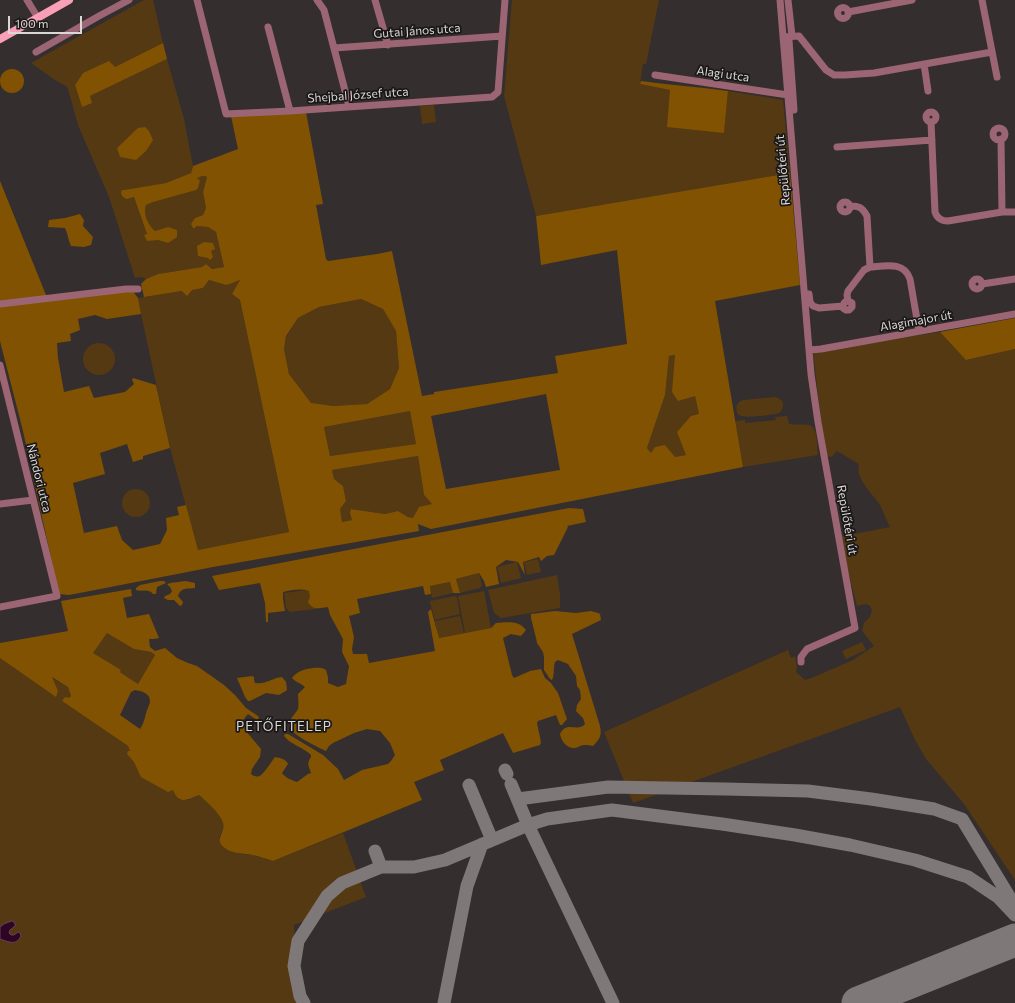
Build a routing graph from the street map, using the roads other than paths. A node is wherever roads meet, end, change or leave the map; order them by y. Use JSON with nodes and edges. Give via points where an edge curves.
{"nodes":[{"id":1,"x":28,"y":0,"type":"edge"},
{"id":2,"x":69,"y":0,"type":"edge"},
{"id":3,"x":129,"y":0,"type":"edge"},
{"id":4,"x":197,"y":0,"type":"edge"},
{"id":5,"x":317,"y":0,"type":"edge"},
{"id":6,"x":375,"y":0,"type":"edge"},
{"id":7,"x":505,"y":0,"type":"edge"},
{"id":8,"x":780,"y":0,"type":"edge"},
{"id":9,"x":788,"y":0,"type":"edge"},
{"id":10,"x":912,"y":0,"type":"edge"},
{"id":11,"x":982,"y":0,"type":"edge"},
{"id":12,"x":848,"y":12,"type":"dead end"},
{"id":13,"x":38,"y":18,"type":"junction"},
{"id":14,"x":268,"y":27,"type":"dead end"},
{"id":15,"x":502,"y":36,"type":"junction"},
{"id":16,"x":788,"y":38,"type":"junction"},
{"id":17,"x":0,"y":39,"type":"edge"},
{"id":18,"x":388,"y":45,"type":"junction"},
{"id":19,"x":334,"y":48,"type":"junction"},
{"id":20,"x":36,"y":52,"type":"dead end"},
{"id":21,"x":992,"y":52,"type":"junction"},
{"id":22,"x":924,"y":64,"type":"junction"},
{"id":23,"x":655,"y":75,"type":"dead end"},
{"id":24,"x":997,"y":76,"type":"dead end"},
{"id":25,"x":928,"y":91,"type":"dead end"},
{"id":26,"x":788,"y":95,"type":"junction"},
{"id":27,"x":349,"y":106,"type":"junction"},
{"id":28,"x":290,"y":111,"type":"junction"},
{"id":29,"x":931,"y":122,"type":"dead end"},
{"id":30,"x":1001,"y":139,"type":"dead end"},
{"id":31,"x":932,"y":140,"type":"junction"},
{"id":32,"x":837,"y":147,"type":"dead end"},
{"id":33,"x":850,"y":206,"type":"dead end"},
{"id":34,"x":1002,"y":212,"type":"junction"},
{"id":35,"x":1015,"y":212,"type":"edge"},
{"id":36,"x":870,"y":267,"type":"junction"},
{"id":37,"x":1015,"y":279,"type":"edge"},
{"id":38,"x":982,"y":284,"type":"dead end"},
{"id":39,"x":138,"y":289,"type":"dead end"},
{"id":40,"x":0,"y":304,"type":"edge"},
{"id":41,"x":1015,"y":314,"type":"edge"},
{"id":42,"x":919,"y":331,"type":"junction"},
{"id":43,"x":808,"y":337,"type":"junction"},
{"id":44,"x":821,"y":349,"type":"junction"},
{"id":45,"x":810,"y":350,"type":"junction"},
{"id":46,"x":0,"y":368,"type":"edge"},
{"id":47,"x":33,"y":500,"type":"junction"},
{"id":48,"x":0,"y":504,"type":"edge"},
{"id":49,"x":0,"y":607,"type":"edge"},
{"id":50,"x":801,"y":662,"type":"dead end"}],
"edges":[{"from":1,"to":13,"type":"street"},
{"from":2,"to":13,"type":"main road"},
{"from":3,"to":20,"type":"street"},
{"from":4,"to":28,"type":"street","name":"Shejbal József utca","via":[[226,114]]},
{"from":5,"to":19,"type":"street","via":[[324,10]]},
{"from":6,"to":18,"type":"street"},
{"from":7,"to":15,"type":"street"},
{"from":8,"to":16,"type":"street","name":"Repülőtéri út"},
{"from":9,"to":16,"type":"street"},
{"from":10,"to":12,"type":"street"},
{"from":11,"to":21,"type":"street"},
{"from":13,"to":17,"type":"main road"},
{"from":14,"to":28,"type":"street"},
{"from":15,"to":18,"type":"street","name":"Gutai János utca"},
{"from":15,"to":27,"type":"street","name":"Shejbal József utca","via":[[498,92],[492,97]]},
{"from":16,"to":22,"type":"street","via":[[799,36],[826,70],[834,75],[874,73]]},
{"from":16,"to":26,"type":"street","name":"Repülőtéri út"},
{"from":16,"to":36,"type":"street","via":[[810,302],[819,308],[846,303],[848,291],[864,270]]},
{"from":18,"to":19,"type":"street","name":"Gutai János utca"},
{"from":19,"to":27,"type":"street"},
{"from":21,"to":22,"type":"street"},
{"from":21,"to":24,"type":"street"},
{"from":22,"to":25,"type":"street"},
{"from":23,"to":26,"type":"street","name":"Alagi utca"},
{"from":26,"to":43,"type":"street","name":"Repülőtéri út"},
{"from":27,"to":28,"type":"street","name":"Shejbal József utca"},
{"from":29,"to":31,"type":"street"},
{"from":30,"to":34,"type":"street"},
{"from":31,"to":32,"type":"street"},
{"from":31,"to":34,"type":"street","via":[[936,216],[940,220],[948,221]]},
{"from":33,"to":36,"type":"street","via":[[864,210],[867,216]]},
{"from":34,"to":35,"type":"street"},
{"from":36,"to":42,"type":"street","via":[[897,266],[908,274]]},
{"from":37,"to":38,"type":"street"},
{"from":39,"to":40,"type":"street","via":[[126,288]]},
{"from":41,"to":42,"type":"street","name":"Alagimajor út"},
{"from":42,"to":44,"type":"street","name":"Alagimajor út"},
{"from":43,"to":44,"type":"street","via":[[812,344]]},
{"from":43,"to":45,"type":"street","name":"Repülőtéri út"},
{"from":44,"to":45,"type":"street"},
{"from":45,"to":50,"type":"street","name":"Repülőtéri út","via":[[818,422],[854,628],[807,649],[801,657]]},
{"from":46,"to":47,"type":"street","name":"Nándori utca"},
{"from":47,"to":48,"type":"street"},
{"from":47,"to":49,"type":"street","name":"Nándori utca","via":[[56,596]]}]}
